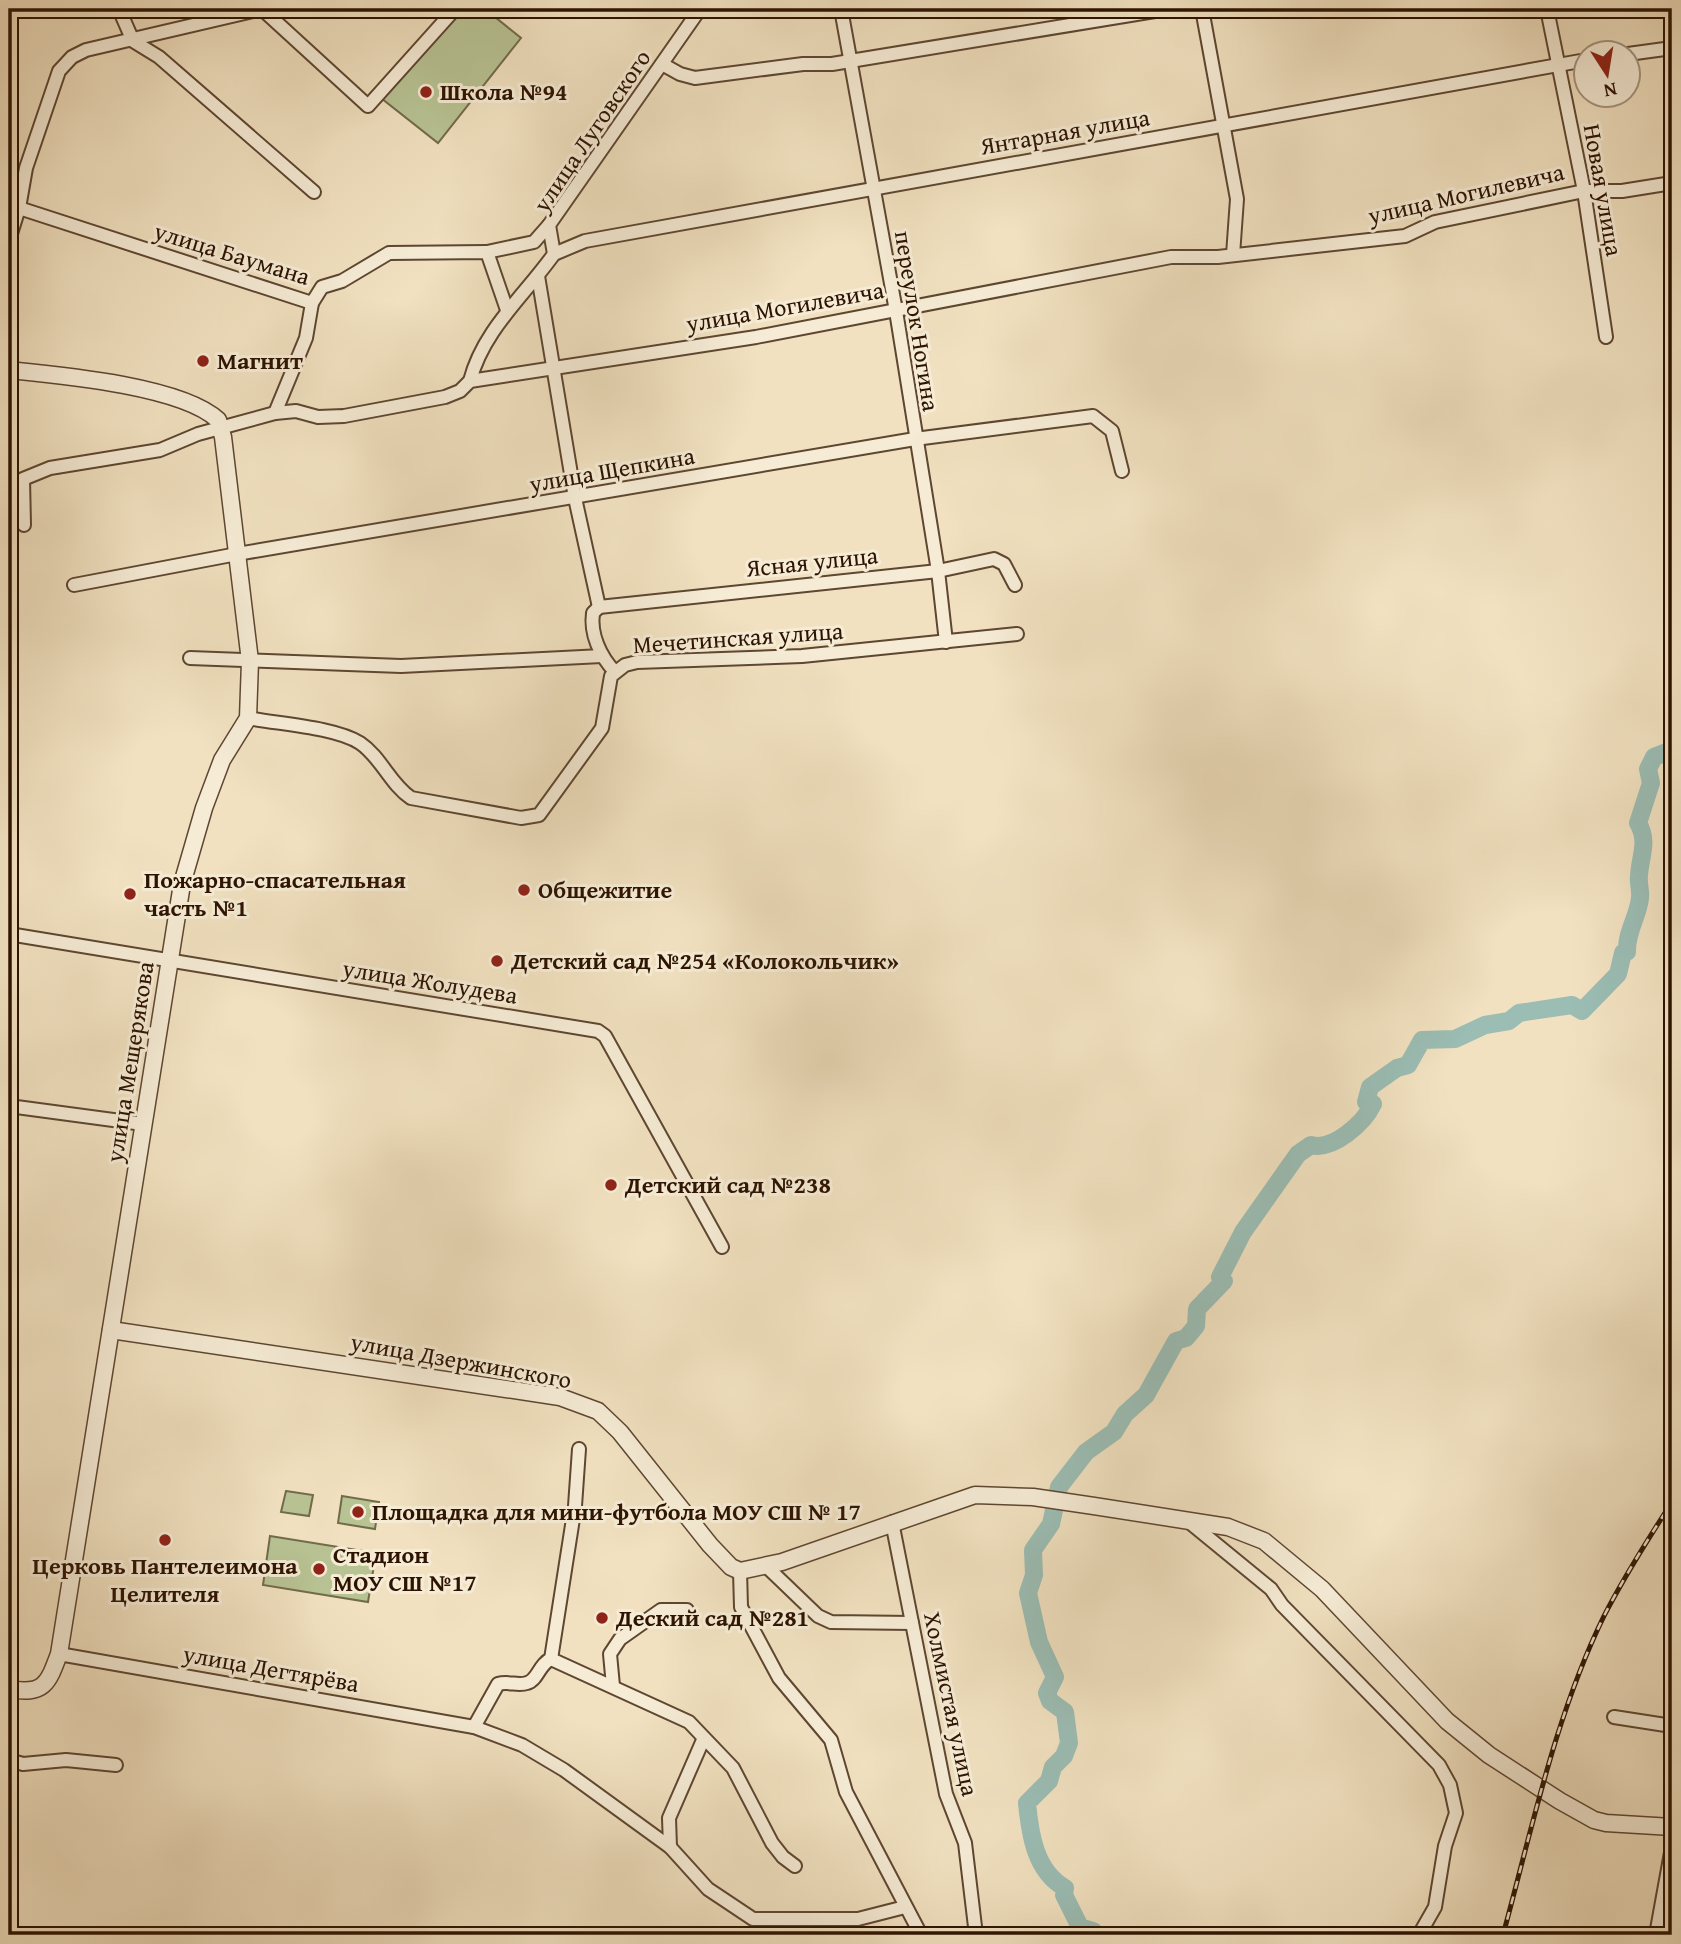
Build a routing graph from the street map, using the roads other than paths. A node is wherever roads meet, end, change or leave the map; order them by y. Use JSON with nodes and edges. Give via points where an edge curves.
{"nodes":[{"id":1,"x":119,"y":9,"type":"edge"},
{"id":2,"x":262,"y":9,"type":"edge"},
{"id":3,"x":455,"y":9,"type":"edge"},
{"id":4,"x":700,"y":9,"type":"edge"},
{"id":5,"x":841,"y":9,"type":"edge"},
{"id":6,"x":1167,"y":9,"type":"edge"},
{"id":7,"x":1202,"y":9,"type":"edge"},
{"id":8,"x":1547,"y":9,"type":"edge"},
{"id":9,"x":133,"y":41,"type":"junction"},
{"id":10,"x":1672,"y":48,"type":"edge"},
{"id":11,"x":1642,"y":52,"type":"edge"},
{"id":12,"x":850,"y":62,"type":"junction"},
{"id":13,"x":1572,"y":62,"type":"edge"},
{"id":14,"x":662,"y":64,"type":"junction"},
{"id":15,"x":1558,"y":64,"type":"junction"},
{"id":16,"x":1226,"y":125,"type":"junction"},
{"id":17,"x":1672,"y":183,"type":"edge"},
{"id":18,"x":873,"y":186,"type":"junction"},
{"id":19,"x":1584,"y":191,"type":"junction"},
{"id":20,"x":314,"y":192,"type":"dead end"},
{"id":21,"x":19,"y":208,"type":"junction"},
{"id":22,"x":549,"y":225,"type":"junction"},
{"id":23,"x":9,"y":240,"type":"edge"},
{"id":24,"x":487,"y":252,"type":"junction"},
{"id":25,"x":554,"y":254,"type":"junction"},
{"id":26,"x":1233,"y":255,"type":"junction"},
{"id":27,"x":538,"y":276,"type":"junction"},
{"id":28,"x":312,"y":303,"type":"junction"},
{"id":29,"x":507,"y":310,"type":"junction"},
{"id":30,"x":896,"y":311,"type":"junction"},
{"id":31,"x":1606,"y":337,"type":"dead end"},
{"id":32,"x":553,"y":369,"type":"junction"},
{"id":33,"x":9,"y":370,"type":"edge"},
{"id":34,"x":470,"y":381,"type":"junction"},
{"id":35,"x":275,"y":414,"type":"junction"},
{"id":36,"x":221,"y":428,"type":"junction"},
{"id":37,"x":915,"y":439,"type":"junction"},
{"id":38,"x":1122,"y":471,"type":"dead end"},
{"id":39,"x":575,"y":498,"type":"junction"},
{"id":40,"x":24,"y":525,"type":"dead end"},
{"id":41,"x":237,"y":554,"type":"junction"},
{"id":42,"x":938,"y":571,"type":"junction"},
{"id":43,"x":74,"y":584,"type":"dead end"},
{"id":44,"x":1015,"y":585,"type":"dead end"},
{"id":45,"x":599,"y":607,"type":"junction"},
{"id":46,"x":1017,"y":634,"type":"dead end"},
{"id":47,"x":946,"y":642,"type":"junction"},
{"id":48,"x":602,"y":656,"type":"junction"},
{"id":49,"x":190,"y":658,"type":"dead end"},
{"id":50,"x":250,"y":661,"type":"junction"},
{"id":51,"x":615,"y":672,"type":"junction"},
{"id":52,"x":248,"y":718,"type":"junction"},
{"id":53,"x":9,"y":934,"type":"edge"},
{"id":54,"x":168,"y":960,"type":"junction"},
{"id":55,"x":9,"y":1106,"type":"edge"},
{"id":56,"x":143,"y":1124,"type":"junction"},
{"id":57,"x":722,"y":1247,"type":"dead end"},
{"id":58,"x":111,"y":1330,"type":"junction"},
{"id":59,"x":579,"y":1449,"type":"dead end"},
{"id":60,"x":1188,"y":1521,"type":"junction"},
{"id":61,"x":892,"y":1522,"type":"junction"},
{"id":62,"x":767,"y":1567,"type":"junction"},
{"id":63,"x":740,"y":1571,"type":"junction"},
{"id":64,"x":687,"y":1610,"type":"dead end"},
{"id":65,"x":912,"y":1623,"type":"junction"},
{"id":66,"x":59,"y":1654,"type":"junction"},
{"id":67,"x":551,"y":1659,"type":"junction"},
{"id":68,"x":613,"y":1686,"type":"junction"},
{"id":69,"x":15,"y":1690,"type":"edge"},
{"id":70,"x":1614,"y":1717,"type":"dead end"},
{"id":71,"x":1672,"y":1726,"type":"edge"},
{"id":72,"x":474,"y":1727,"type":"junction"},
{"id":73,"x":703,"y":1740,"type":"junction"},
{"id":74,"x":9,"y":1760,"type":"edge"},
{"id":75,"x":116,"y":1765,"type":"dead end"},
{"id":76,"x":1672,"y":1827,"type":"edge"},
{"id":77,"x":670,"y":1847,"type":"junction"},
{"id":78,"x":1672,"y":1847,"type":"edge"},
{"id":79,"x":795,"y":1866,"type":"dead end"},
{"id":80,"x":905,"y":1907,"type":"junction"},
{"id":81,"x":920,"y":1935,"type":"edge"},
{"id":82,"x":976,"y":1935,"type":"edge"},
{"id":83,"x":1419,"y":1935,"type":"edge"},
{"id":84,"x":1656,"y":1935,"type":"edge"}],
"edges":[{"from":1,"to":9,"type":"street"},
{"from":2,"to":3,"type":"street","via":[[368,106]]},
{"from":2,"to":9,"type":"street"},
{"from":4,"to":14,"type":"street","name":"улица Луговского"},
{"from":5,"to":12,"type":"street","name":"переулок Ногина"},
{"from":6,"to":12,"type":"street"},
{"from":7,"to":16,"type":"street"},
{"from":8,"to":15,"type":"street","name":"Новая улица"},
{"from":9,"to":20,"type":"street","via":[[159,57]]},
{"from":9,"to":21,"type":"street","via":[[86,50],[58,71],[26,168]]},
{"from":10,"to":11,"type":"street"},
{"from":12,"to":14,"type":"street","via":[[695,78]]},
{"from":12,"to":18,"type":"street","name":"переулок Ногина"},
{"from":13,"to":15,"type":"street","name":"Янтарная улица"},
{"from":14,"to":22,"type":"street","name":"улица Луговского"},
{"from":15,"to":16,"type":"street","name":"Янтарная улица"},
{"from":15,"to":19,"type":"street","name":"Новая улица"},
{"from":16,"to":18,"type":"street","name":"Янтарная улица"},
{"from":16,"to":26,"type":"street","via":[[1237,199]]},
{"from":17,"to":19,"type":"street","name":"улица Могилевича"},
{"from":18,"to":25,"type":"street","name":"Янтарная улица","via":[[585,240]]},
{"from":18,"to":30,"type":"street","name":"переулок Ногина"},
{"from":19,"to":26,"type":"street","name":"улица Могилевича","via":[[1435,222],[1405,236]]},
{"from":19,"to":31,"type":"street","name":"Новая улица"},
{"from":21,"to":23,"type":"street"},
{"from":21,"to":28,"type":"street","name":"улица Баумана"},
{"from":22,"to":24,"type":"street","name":"улица Баумана","via":[[534,242]]},
{"from":22,"to":25,"type":"street","name":"улица Луговского"},
{"from":24,"to":28,"type":"street","name":"улица Баумана","via":[[388,253],[342,281],[322,287]]},
{"from":24,"to":29,"type":"street"},
{"from":25,"to":27,"type":"street","name":"улица Луговского"},
{"from":26,"to":30,"type":"street","name":"улица Могилевича","via":[[1171,257]]},
{"from":27,"to":29,"type":"street","name":"улица Луговского"},
{"from":27,"to":32,"type":"street"},
{"from":28,"to":35,"type":"street","via":[[306,338]]},
{"from":29,"to":34,"type":"street","name":"улица Луговского"},
{"from":30,"to":32,"type":"street","name":"улица Могилевича"},
{"from":30,"to":37,"type":"street","name":"переулок Ногина"},
{"from":32,"to":34,"type":"street","name":"улица Могилевича"},
{"from":32,"to":39,"type":"street"},
{"from":33,"to":36,"type":"street","via":[[160,394],[210,412]]},
{"from":34,"to":35,"type":"street","name":"улица Могилевича","via":[[445,397],[344,416],[318,417],[296,411]]},
{"from":35,"to":36,"type":"street","name":"улица Могилевича"},
{"from":36,"to":40,"type":"street","name":"улица Могилевича","via":[[160,450],[29,475],[21,485]]},
{"from":36,"to":41,"type":"street","name":"улица Мещерякова"},
{"from":37,"to":38,"type":"street","name":"улица Щепкина","via":[[1093,415],[1112,431]]},
{"from":37,"to":39,"type":"street","name":"улица Щепкина"},
{"from":37,"to":42,"type":"street","name":"переулок Ногина"},
{"from":39,"to":41,"type":"street","name":"улица Щепкина"},
{"from":39,"to":45,"type":"street"},
{"from":41,"to":43,"type":"street","name":"улица Щепкина"},
{"from":41,"to":50,"type":"street","name":"улица Мещерякова"},
{"from":42,"to":44,"type":"street","name":"Ясная улица","via":[[994,559],[1004,564]]},
{"from":42,"to":45,"type":"street","name":"Ясная улица"},
{"from":42,"to":47,"type":"street","name":"переулок Ногина"},
{"from":45,"to":48,"type":"street","via":[[592,625]]},
{"from":46,"to":47,"type":"street","name":"Мечетинская улица"},
{"from":47,"to":51,"type":"street","name":"Мечетинская улица","via":[[802,656],[636,662]]},
{"from":48,"to":50,"type":"street","via":[[401,666]]},
{"from":48,"to":51,"type":"street"},
{"from":49,"to":50,"type":"street"},
{"from":50,"to":52,"type":"street","name":"улица Мещерякова"},
{"from":51,"to":52,"type":"street","name":"Мечетинская улица","via":[[607,712],[593,743],[539,815],[522,818],[411,798],[359,742]]},
{"from":52,"to":54,"type":"street","name":"улица Мещерякова","via":[[222,761],[204,808],[182,884]]},
{"from":53,"to":54,"type":"street","name":"улица Жолудева"},
{"from":54,"to":56,"type":"street","name":"улица Мещерякова"},
{"from":54,"to":57,"type":"street","name":"улица Жолудева","via":[[602,1033]]},
{"from":55,"to":56,"type":"street"},
{"from":56,"to":58,"type":"street","name":"улица Мещерякова"},
{"from":58,"to":63,"type":"street","name":"улица Дзержинского","via":[[559,1397],[598,1411],[710,1545]]},
{"from":58,"to":66,"type":"street","name":"улица Мещерякова"},
{"from":59,"to":67,"type":"street","via":[[575,1506]]},
{"from":60,"to":61,"type":"street","via":[[1033,1497],[975,1495]]},
{"from":60,"to":76,"type":"street","via":[[1228,1527],[1264,1541],[1322,1589],[1447,1721],[1559,1801],[1606,1824]]},
{"from":60,"to":83,"type":"street","via":[[1271,1589],[1439,1765],[1450,1785],[1456,1813],[1445,1846],[1435,1908]]},
{"from":61,"to":62,"type":"street"},
{"from":61,"to":65,"type":"street","name":"Холмистая улица"},
{"from":62,"to":63,"type":"street"},
{"from":62,"to":65,"type":"street","via":[[818,1616],[831,1622]]},
{"from":63,"to":80,"type":"street","via":[[741,1607],[779,1678],[831,1740],[846,1792]]},
{"from":64,"to":68,"type":"street","via":[[661,1610],[620,1639],[610,1654]]},
{"from":65,"to":82,"type":"street","name":"Холмистая улица","via":[[946,1794],[965,1843]]},
{"from":66,"to":69,"type":"street","name":"улица Мещерякова","via":[[49,1682],[36,1689]]},
{"from":66,"to":72,"type":"street","name":"улица Дегтярёва"},
{"from":67,"to":68,"type":"street"},
{"from":67,"to":72,"type":"street","via":[[525,1684],[498,1684]]},
{"from":68,"to":73,"type":"street","via":[[689,1722]]},
{"from":70,"to":71,"type":"street"},
{"from":72,"to":77,"type":"street","name":"улица Дегтярёва","via":[[522,1745],[564,1770]]},
{"from":73,"to":77,"type":"street","via":[[669,1818]]},
{"from":73,"to":79,"type":"street","via":[[733,1768],[772,1843]]},
{"from":74,"to":75,"type":"street"},
{"from":77,"to":80,"type":"street","name":"улица Дегтярёва","via":[[708,1889],[753,1919],[858,1919]]},
{"from":78,"to":84,"type":"street"},
{"from":80,"to":81,"type":"street"}]}
